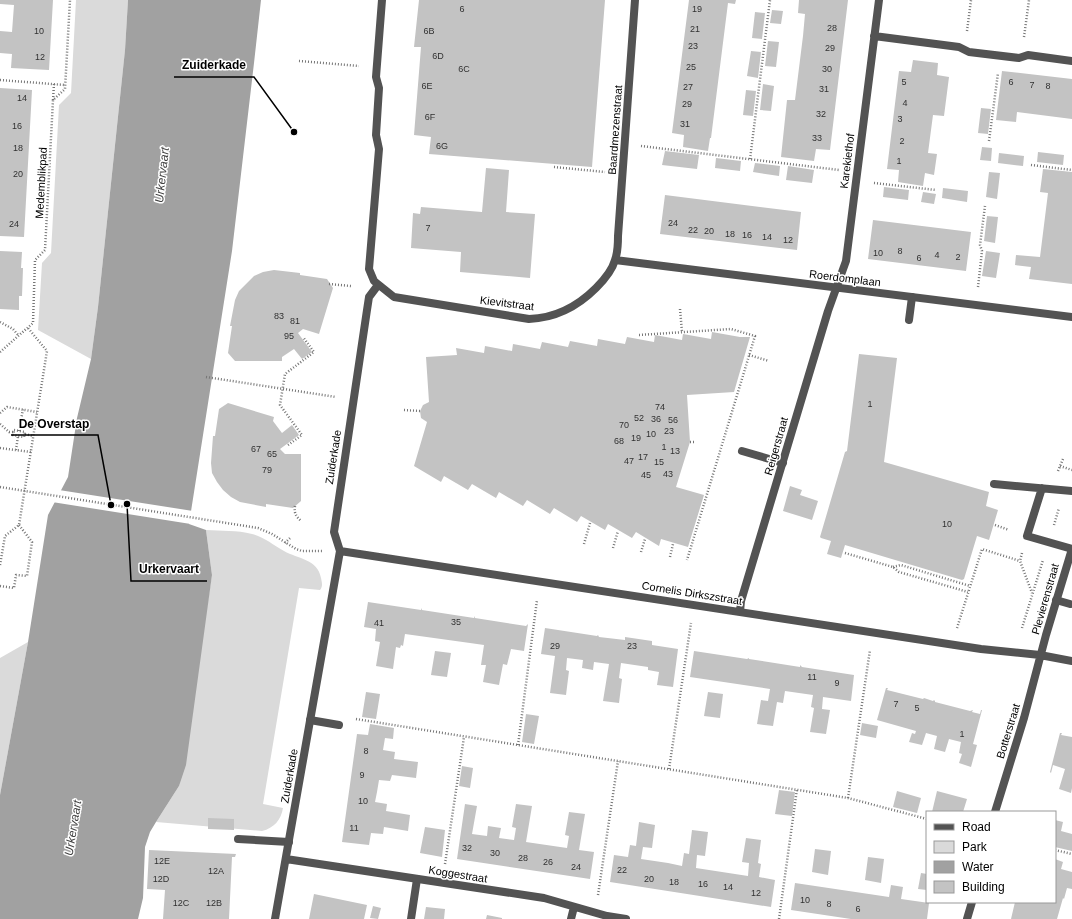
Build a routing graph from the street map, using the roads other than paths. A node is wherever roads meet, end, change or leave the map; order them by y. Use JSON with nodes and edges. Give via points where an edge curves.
{"nodes":[{"id":1,"x":382,"y":0,"type":"edge"},
{"id":2,"x":635,"y":0,"type":"edge"},
{"id":3,"x":879,"y":0,"type":"edge"},
{"id":4,"x":874,"y":36,"type":"junction"},
{"id":5,"x":1072,"y":61,"type":"edge"},
{"id":6,"x":615,"y":260,"type":"junction"},
{"id":7,"x":378,"y":285,"type":"junction"},
{"id":8,"x":836,"y":288,"type":"junction"},
{"id":9,"x":912,"y":298,"type":"junction"},
{"id":10,"x":1072,"y":317,"type":"edge"},
{"id":11,"x":909,"y":320,"type":"dead end"},
{"id":12,"x":742,"y":451,"type":"dead end"},
{"id":13,"x":783,"y":463,"type":"junction"},
{"id":14,"x":994,"y":484,"type":"dead end"},
{"id":15,"x":1042,"y":488,"type":"junction"},
{"id":16,"x":1072,"y":491,"type":"edge"},
{"id":17,"x":1072,"y":549,"type":"edge"},
{"id":18,"x":340,"y":552,"type":"junction"},
{"id":19,"x":1056,"y":600,"type":"junction"},
{"id":20,"x":1070,"y":604,"type":"dead end"},
{"id":21,"x":740,"y":612,"type":"junction"},
{"id":22,"x":1040,"y":655,"type":"junction"},
{"id":23,"x":1072,"y":661,"type":"edge"},
{"id":24,"x":310,"y":720,"type":"junction"},
{"id":25,"x":339,"y":724,"type":"dead end"},
{"id":26,"x":995,"y":811,"type":"edge"},
{"id":27,"x":238,"y":839,"type":"dead end"},
{"id":28,"x":289,"y":842,"type":"junction"},
{"id":29,"x":286,"y":859,"type":"junction"},
{"id":30,"x":417,"y":879,"type":"junction"},
{"id":31,"x":972,"y":903,"type":"edge"},
{"id":32,"x":574,"y":907,"type":"junction"},
{"id":33,"x":275,"y":919,"type":"edge"},
{"id":34,"x":411,"y":919,"type":"edge"},
{"id":35,"x":571,"y":919,"type":"edge"},
{"id":36,"x":626,"y":919,"type":"edge"},
{"id":37,"x":967,"y":919,"type":"edge"}],
"edges":[{"from":1,"to":7,"type":"street","via":[[376,77],[379,88],[376,135],[380,149],[370,269]]},
{"from":2,"to":6,"type":"street","name":"Baardmezenstraat"},
{"from":3,"to":4,"type":"street","name":"Karekiethof"},
{"from":4,"to":5,"type":"street","via":[[960,47],[968,52],[1019,58],[1028,55]]},
{"from":4,"to":8,"type":"street","name":"Karekiethof","via":[[846,261]]},
{"from":6,"to":7,"type":"street","name":"Kievitstraat","via":[[607,276],[587,297],[566,311],[541,318],[516,317],[394,297]]},
{"from":6,"to":8,"type":"street","name":"Roerdomplaan"},
{"from":7,"to":18,"type":"street","name":"Zuiderkade","via":[[369,297],[337,507],[334,532]]},
{"from":8,"to":9,"type":"street","name":"Roerdomplaan"},
{"from":8,"to":13,"type":"street","name":"Reigerstraat"},
{"from":9,"to":10,"type":"street","name":"Roerdomplaan"},
{"from":9,"to":11,"type":"street"},
{"from":12,"to":13,"type":"street"},
{"from":13,"to":21,"type":"street","name":"Reigerstraat"},
{"from":14,"to":15,"type":"street"},
{"from":15,"to":16,"type":"street"},
{"from":15,"to":17,"type":"street","via":[[1027,536]]},
{"from":17,"to":19,"type":"street","name":"Plevierenstraat"},
{"from":18,"to":21,"type":"street","name":"Cornelis Dirkszstraat"},
{"from":18,"to":24,"type":"street","name":"Zuiderkade"},
{"from":19,"to":20,"type":"street"},
{"from":19,"to":22,"type":"street","name":"Plevierenstraat"},
{"from":21,"to":22,"type":"street","name":"Cornelis Dirkszstraat","via":[[981,649]]},
{"from":22,"to":23,"type":"street","name":"Cornelis Dirkszstraat"},
{"from":22,"to":26,"type":"street","name":"Botterstraat","via":[[1028,706]]},
{"from":24,"to":25,"type":"street"},
{"from":24,"to":28,"type":"street","name":"Zuiderkade"},
{"from":27,"to":28,"type":"street"},
{"from":28,"to":29,"type":"street","name":"Zuiderkade"},
{"from":29,"to":30,"type":"street","name":"Koggestraat"},
{"from":29,"to":33,"type":"street","name":"Zuiderkade"},
{"from":30,"to":32,"type":"street","name":"Koggestraat","via":[[544,898]]},
{"from":30,"to":34,"type":"street"},
{"from":31,"to":37,"type":"street"},
{"from":32,"to":35,"type":"street"},
{"from":32,"to":36,"type":"street","name":"Koggestraat"}]}
